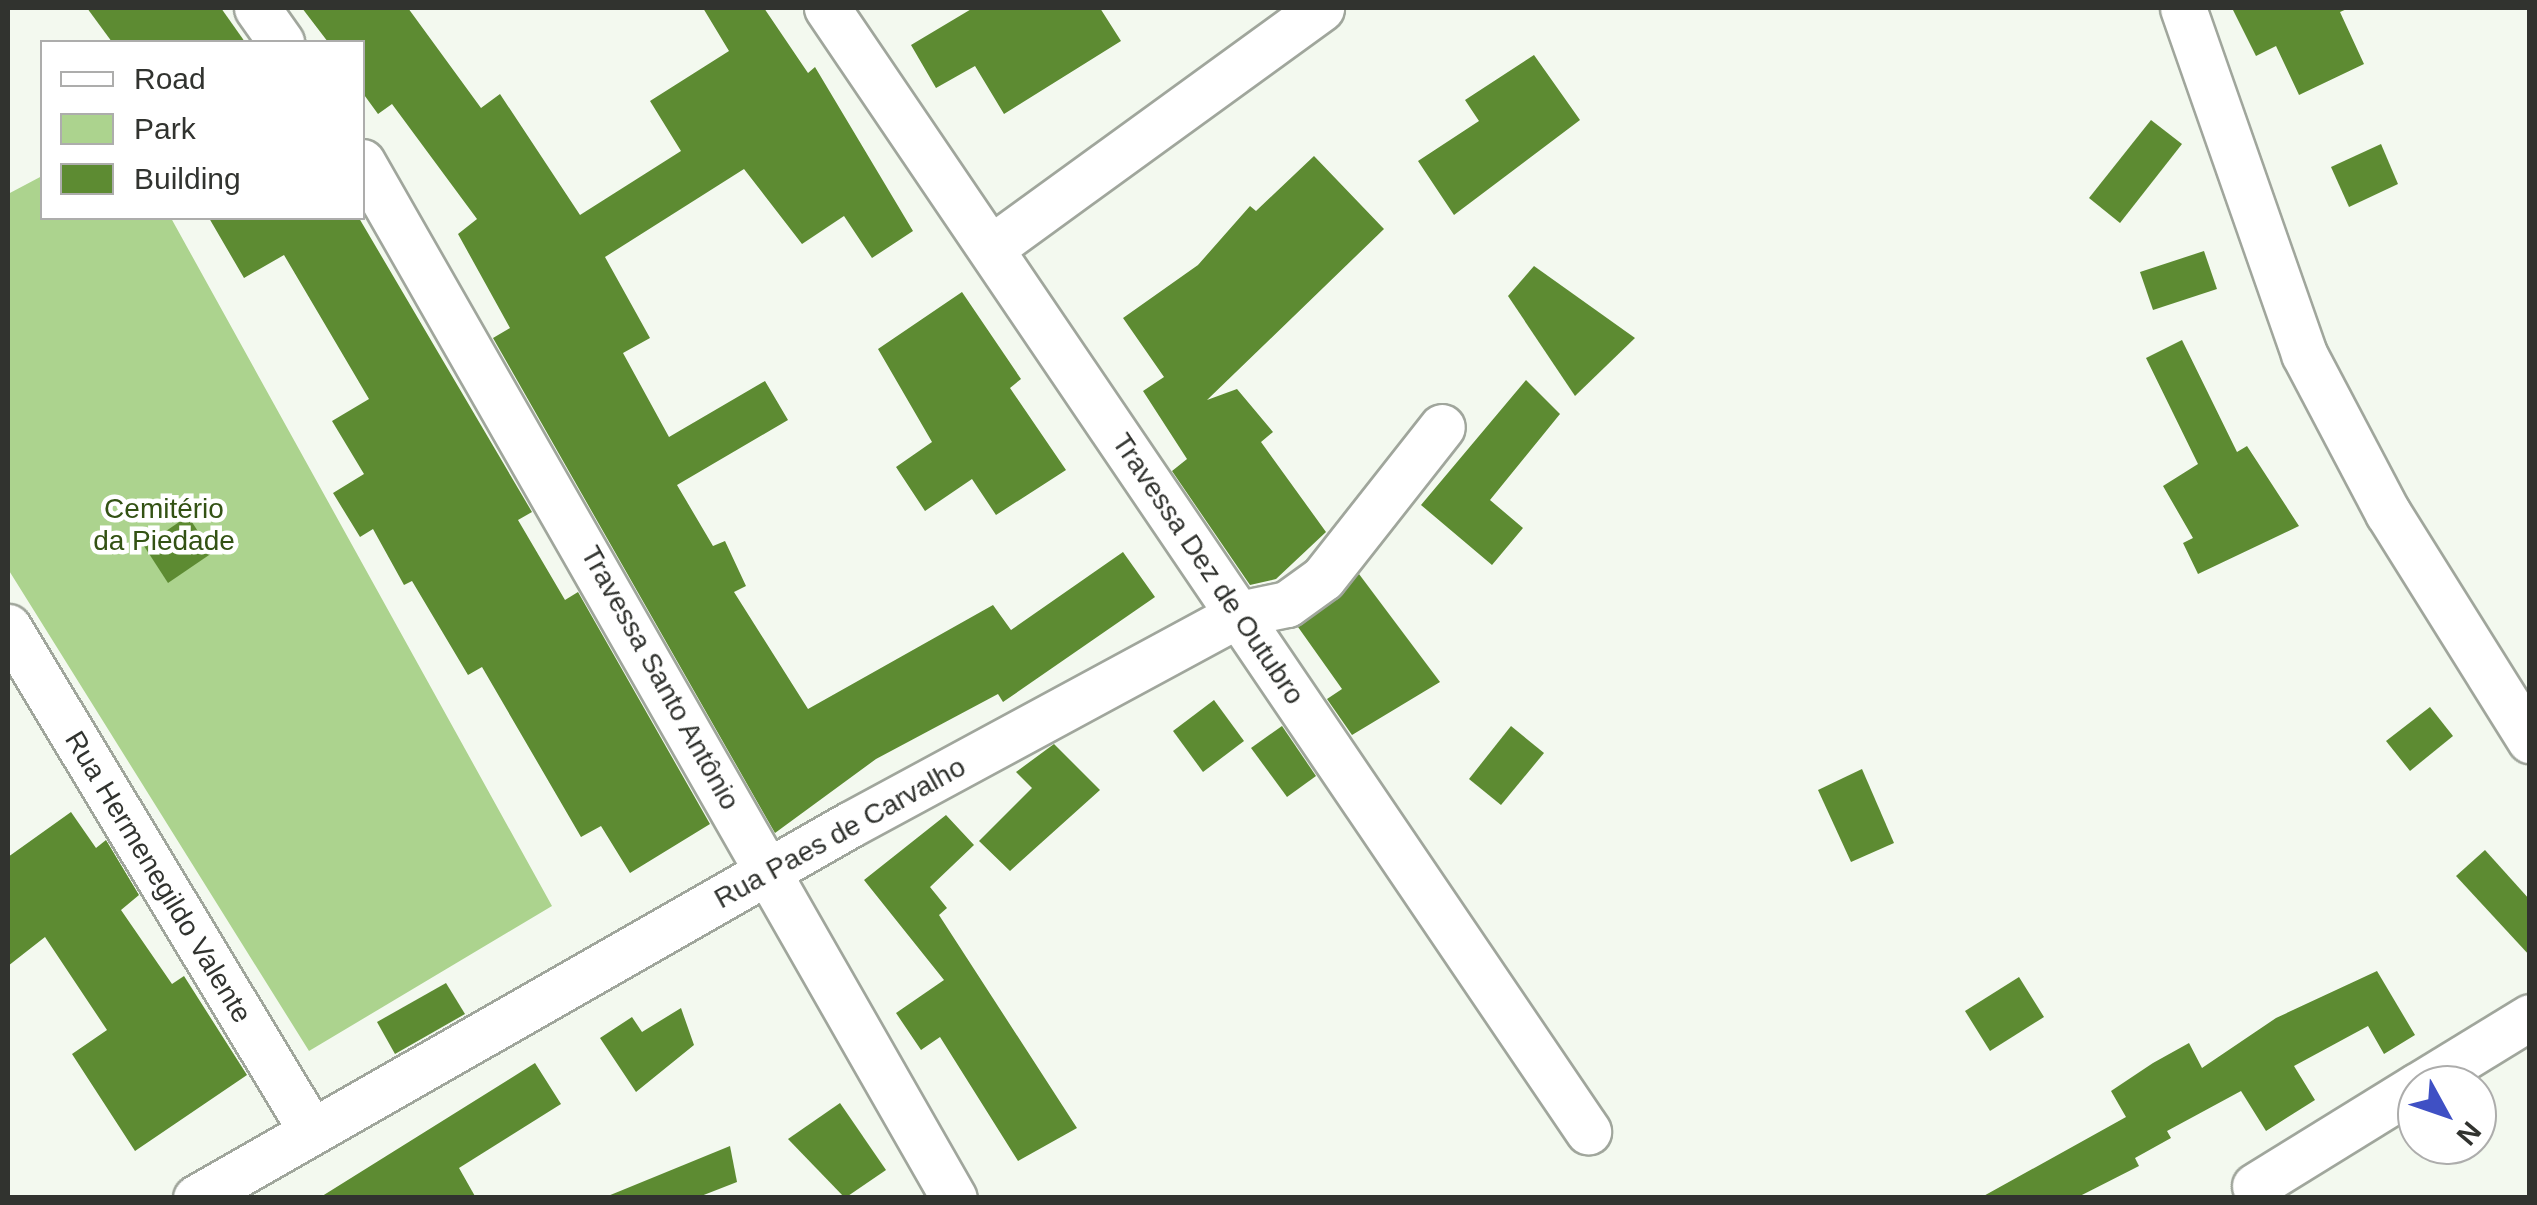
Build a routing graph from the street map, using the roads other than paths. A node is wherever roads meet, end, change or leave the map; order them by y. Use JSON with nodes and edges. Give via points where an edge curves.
{"nodes":[{"id":1,"x":257,"y":8,"type":"edge"},
{"id":2,"x":827,"y":8,"type":"edge"},
{"id":3,"x":1321,"y":8,"type":"edge"},
{"id":4,"x":2183,"y":8,"type":"edge"},
{"id":5,"x":280,"y":40,"type":"edge"},
{"id":6,"x":365,"y":167,"type":"edge"},
{"id":7,"x":991,"y":248,"type":"junction"},
{"id":8,"x":1442,"y":428,"type":"dead end"},
{"id":9,"x":1239,"y":614,"type":"junction"},
{"id":10,"x":8,"y":628,"type":"edge"},
{"id":11,"x":2530,"y":740,"type":"edge"},
{"id":12,"x":770,"y":872,"type":"junction"},
{"id":13,"x":2530,"y":1017,"type":"edge"},
{"id":14,"x":2452,"y":1065,"type":"edge"},
{"id":15,"x":2397,"y":1099,"type":"edge"},
{"id":16,"x":309,"y":1127,"type":"junction"},
{"id":17,"x":1588,"y":1131,"type":"dead end"},
{"id":18,"x":2255,"y":1186,"type":"dead end"},
{"id":19,"x":196,"y":1198,"type":"edge"},
{"id":20,"x":954,"y":1198,"type":"edge"}],
"edges":[{"from":1,"to":5,"type":"street"},
{"from":2,"to":7,"type":"street","name":"Travessa Dez de Outubro"},
{"from":3,"to":7,"type":"street"},
{"from":4,"to":11,"type":"street","via":[[2304,354],[2388,513]]},
{"from":6,"to":12,"type":"street","name":"Travessa Santo Antônio"},
{"from":7,"to":9,"type":"street","name":"Travessa Dez de Outubro"},
{"from":8,"to":9,"type":"street","name":"Rua Paes de Carvalho","via":[[1323,578],[1287,604]]},
{"from":9,"to":12,"type":"street","name":"Rua Paes de Carvalho"},
{"from":9,"to":17,"type":"street","name":"Travessa Dez de Outubro"},
{"from":10,"to":16,"type":"street","name":"Rua Hermenegildo Valente"},
{"from":12,"to":16,"type":"street","name":"Rua Paes de Carvalho"},
{"from":12,"to":20,"type":"street","name":"Travessa Santo Antônio"},
{"from":13,"to":14,"type":"street"},
{"from":15,"to":18,"type":"street"},
{"from":16,"to":19,"type":"street","name":"Rua Paes de Carvalho"}]}
